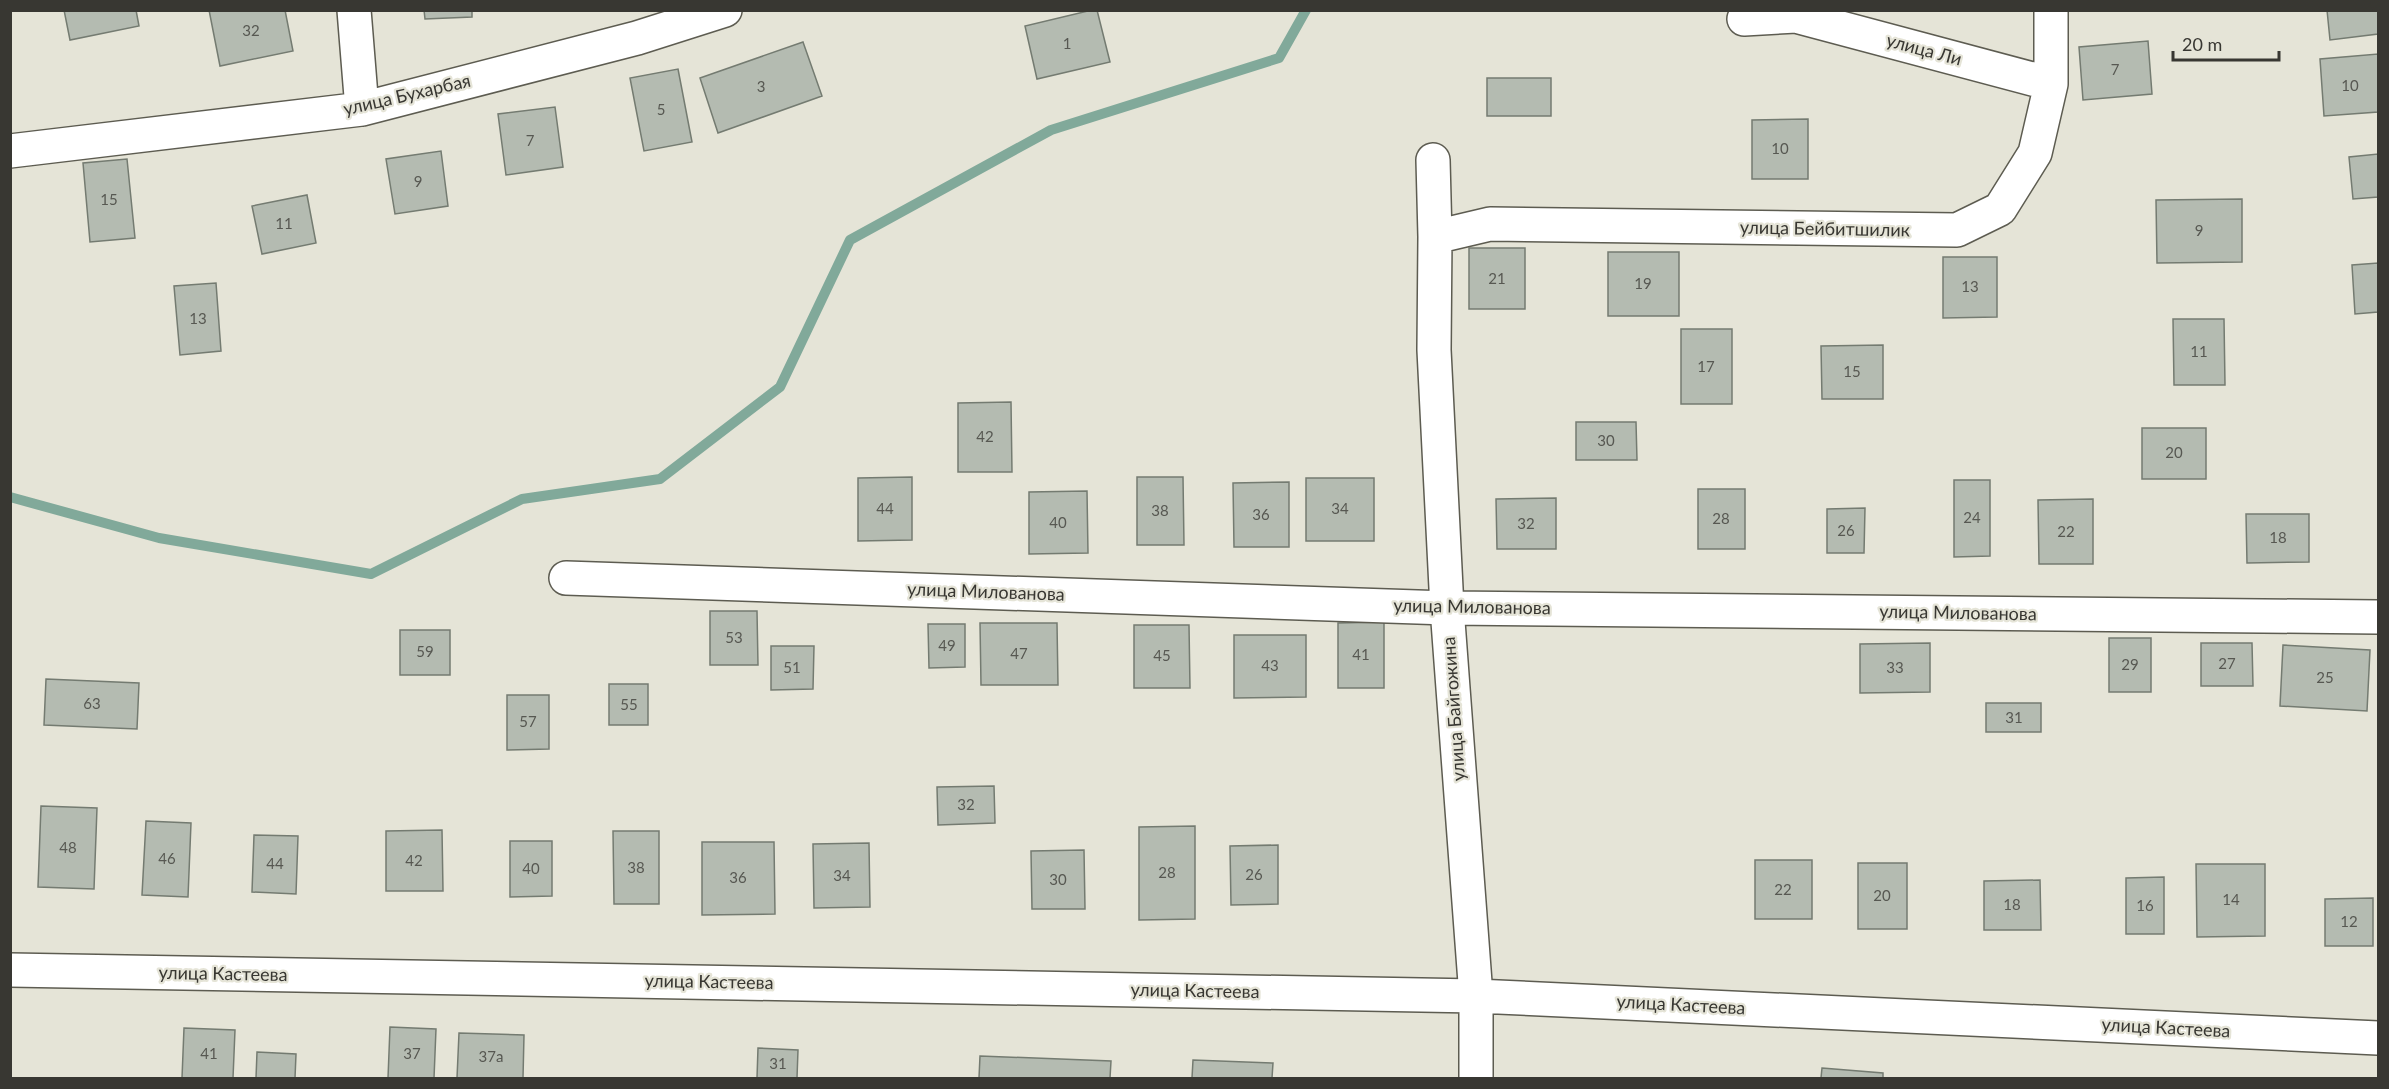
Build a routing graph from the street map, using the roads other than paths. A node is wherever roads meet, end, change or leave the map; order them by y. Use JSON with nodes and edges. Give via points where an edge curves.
{"nodes":[{"id":1,"x":354,"y":10,"type":"edge"},
{"id":2,"x":725,"y":10,"type":"edge"},
{"id":3,"x":2051,"y":10,"type":"edge"},
{"id":4,"x":1796,"y":13,"type":"edge"},
{"id":5,"x":1743,"y":19,"type":"dead end"},
{"id":6,"x":2051,"y":84,"type":"junction"},
{"id":7,"x":362,"y":109,"type":"junction"},
{"id":8,"x":10,"y":151,"type":"edge"},
{"id":9,"x":1433,"y":160,"type":"dead end"},
{"id":10,"x":1435,"y":237,"type":"junction"},
{"id":11,"x":566,"y":578,"type":"dead end"},
{"id":12,"x":1447,"y":608,"type":"junction"},
{"id":13,"x":2379,"y":617,"type":"edge"},
{"id":14,"x":10,"y":970,"type":"edge"},
{"id":15,"x":1476,"y":996,"type":"junction"},
{"id":16,"x":2379,"y":1038,"type":"edge"},
{"id":17,"x":1476,"y":1078,"type":"edge"}],
"edges":[{"from":1,"to":7,"type":"street"},
{"from":2,"to":7,"type":"street","name":"улица Бухарбая","via":[[637,38]]},
{"from":3,"to":6,"type":"street","name":"улица Бейбитшилик"},
{"from":4,"to":5,"type":"street","name":"улица Ли"},
{"from":4,"to":6,"type":"street","name":"улица Ли"},
{"from":6,"to":10,"type":"street","name":"улица Бейбитшилик","via":[[2035,153],[2000,209],[1957,230],[1490,224]]},
{"from":7,"to":8,"type":"street","name":"улица Бухарбая"},
{"from":9,"to":10,"type":"street","name":"улица Байгожина"},
{"from":10,"to":12,"type":"street","name":"улица Байгожина","via":[[1434,350]]},
{"from":11,"to":12,"type":"street","name":"улица Милованова"},
{"from":12,"to":13,"type":"street","name":"улица Милованова"},
{"from":12,"to":15,"type":"street","name":"улица Байгожина"},
{"from":14,"to":15,"type":"street","name":"улица Кастеева"},
{"from":15,"to":16,"type":"street","name":"улица Кастеева"},
{"from":15,"to":17,"type":"street","name":"улица Байгожина"}]}
